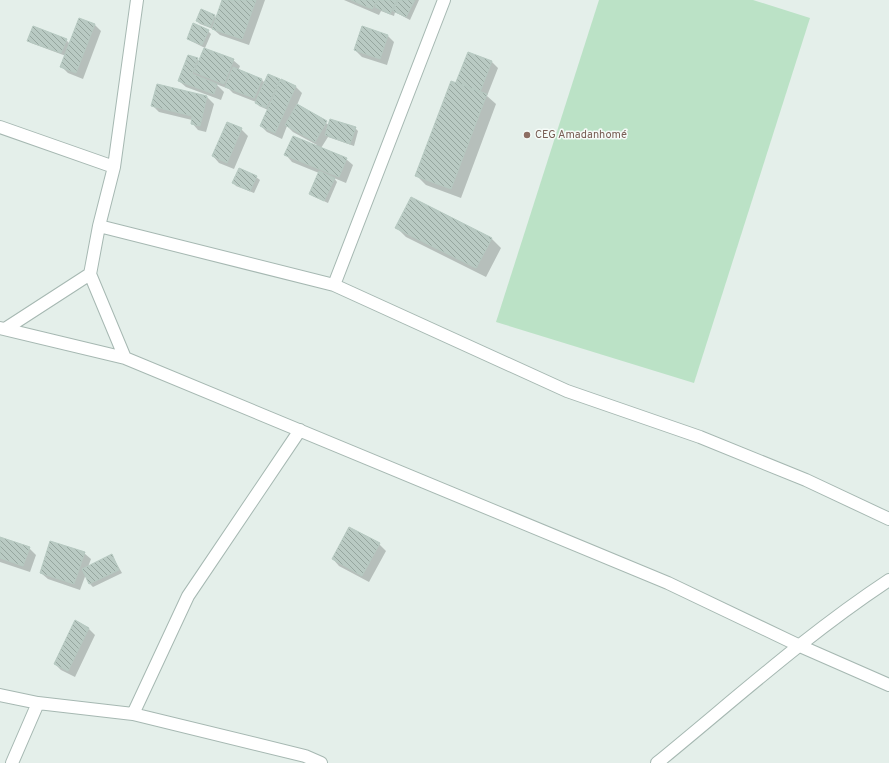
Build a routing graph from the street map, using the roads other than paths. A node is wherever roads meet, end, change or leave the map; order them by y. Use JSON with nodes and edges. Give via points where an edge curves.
{"nodes":[{"id":1,"x":137,"y":0,"type":"edge"},
{"id":2,"x":444,"y":0,"type":"edge"},
{"id":3,"x":0,"y":127,"type":"edge"},
{"id":4,"x":114,"y":166,"type":"junction"},
{"id":5,"x":98,"y":226,"type":"junction"},
{"id":6,"x":90,"y":274,"type":"junction"},
{"id":7,"x":334,"y":285,"type":"junction"},
{"id":8,"x":2,"y":329,"type":"edge"},
{"id":9,"x":125,"y":358,"type":"junction"},
{"id":10,"x":300,"y":430,"type":"junction"},
{"id":11,"x":889,"y":519,"type":"edge"},
{"id":12,"x":889,"y":580,"type":"edge"},
{"id":13,"x":800,"y":646,"type":"junction"},
{"id":14,"x":889,"y":685,"type":"edge"},
{"id":15,"x":0,"y":695,"type":"edge"},
{"id":16,"x":38,"y":703,"type":"junction"},
{"id":17,"x":133,"y":714,"type":"junction"},
{"id":18,"x":12,"y":763,"type":"edge"},
{"id":19,"x":321,"y":763,"type":"edge"},
{"id":20,"x":657,"y":763,"type":"edge"}],
"edges":[{"from":1,"to":4,"type":"street"},
{"from":2,"to":7,"type":"street"},
{"from":3,"to":4,"type":"street"},
{"from":4,"to":5,"type":"street"},
{"from":5,"to":6,"type":"street"},
{"from":5,"to":7,"type":"street"},
{"from":6,"to":8,"type":"street"},
{"from":6,"to":9,"type":"street"},
{"from":7,"to":11,"type":"street","via":[[567,391],[700,437],[806,480]]},
{"from":8,"to":9,"type":"street"},
{"from":9,"to":10,"type":"street"},
{"from":10,"to":13,"type":"street","via":[[668,584]]},
{"from":10,"to":17,"type":"street","via":[[188,596]]},
{"from":12,"to":13,"type":"street"},
{"from":13,"to":14,"type":"street"},
{"from":13,"to":20,"type":"street"},
{"from":15,"to":16,"type":"street"},
{"from":16,"to":17,"type":"street"},
{"from":16,"to":18,"type":"street"},
{"from":17,"to":19,"type":"street","via":[[305,756]]}]}
